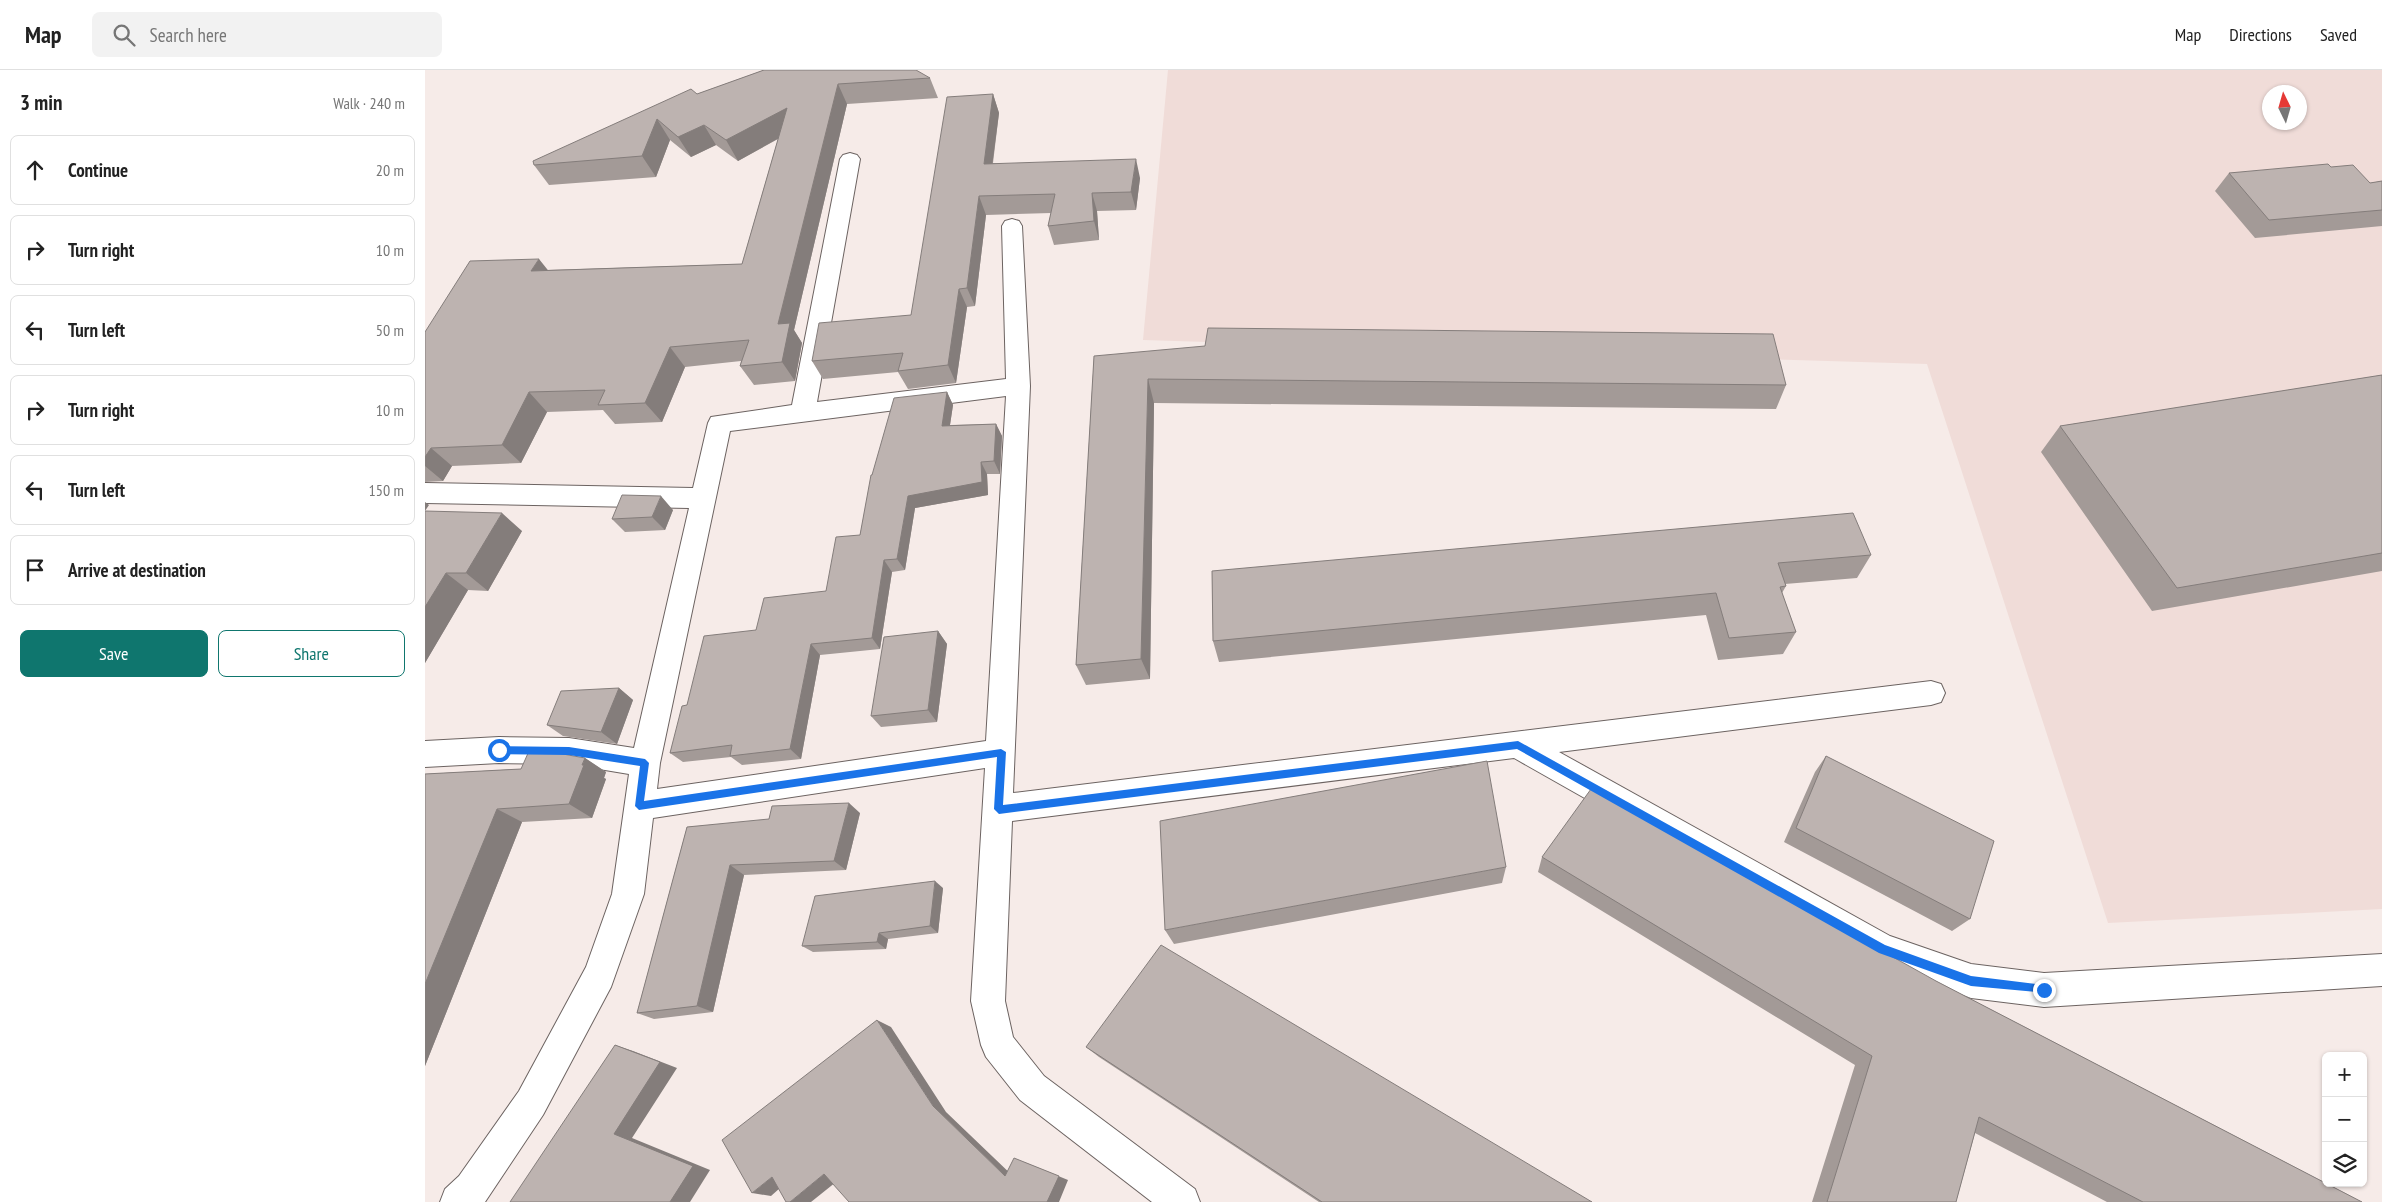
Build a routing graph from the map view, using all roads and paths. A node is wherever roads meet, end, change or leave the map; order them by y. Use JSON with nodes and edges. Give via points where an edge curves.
{"nodes":[{"id":1,"x":850,"y":159,"type":"dead end"},
{"id":2,"x":1012,"y":226,"type":"dead end"},
{"id":3,"x":1018,"y":386,"type":"junction"},
{"id":4,"x":803,"y":412,"type":"junction"},
{"id":5,"x":425,"y":493,"type":"edge"},
{"id":6,"x":705,"y":498,"type":"junction"},
{"id":7,"x":1931,"y":693,"type":"dead end"},
{"id":8,"x":1518,"y":745,"type":"junction"},
{"id":9,"x":1001,"y":752,"type":"junction"},
{"id":10,"x":425,"y":754,"type":"edge"},
{"id":11,"x":645,"y":763,"type":"junction"},
{"id":12,"x":639,"y":806,"type":"junction"},
{"id":13,"x":999,"y":809,"type":"junction"},
{"id":14,"x":2382,"y":970,"type":"edge"},
{"id":15,"x":459,"y":1202,"type":"edge"},
{"id":16,"x":1182,"y":1202,"type":"edge"}],
"edges":[{"from":1,"to":4,"type":"street"},
{"from":2,"to":3,"type":"street"},
{"from":3,"to":4,"type":"street"},
{"from":3,"to":9,"type":"street"},
{"from":4,"to":6,"type":"street","via":[[720,423]]},
{"from":5,"to":6,"type":"street"},
{"from":6,"to":11,"type":"street"},
{"from":7,"to":8,"type":"street"},
{"from":8,"to":13,"type":"street"},
{"from":8,"to":14,"type":"street","via":[[1882,949],[1971,981],[2044,990]]},
{"from":9,"to":12,"type":"street"},
{"from":9,"to":13,"type":"street"},
{"from":10,"to":11,"type":"street","via":[[569,751]]},
{"from":11,"to":12,"type":"street"},
{"from":12,"to":15,"type":"street","via":[[627,894],[599,975],[531,1103],[472,1189]]},
{"from":13,"to":16,"type":"street","via":[[988,1001],[998,1045],[1032,1088]]}]}
